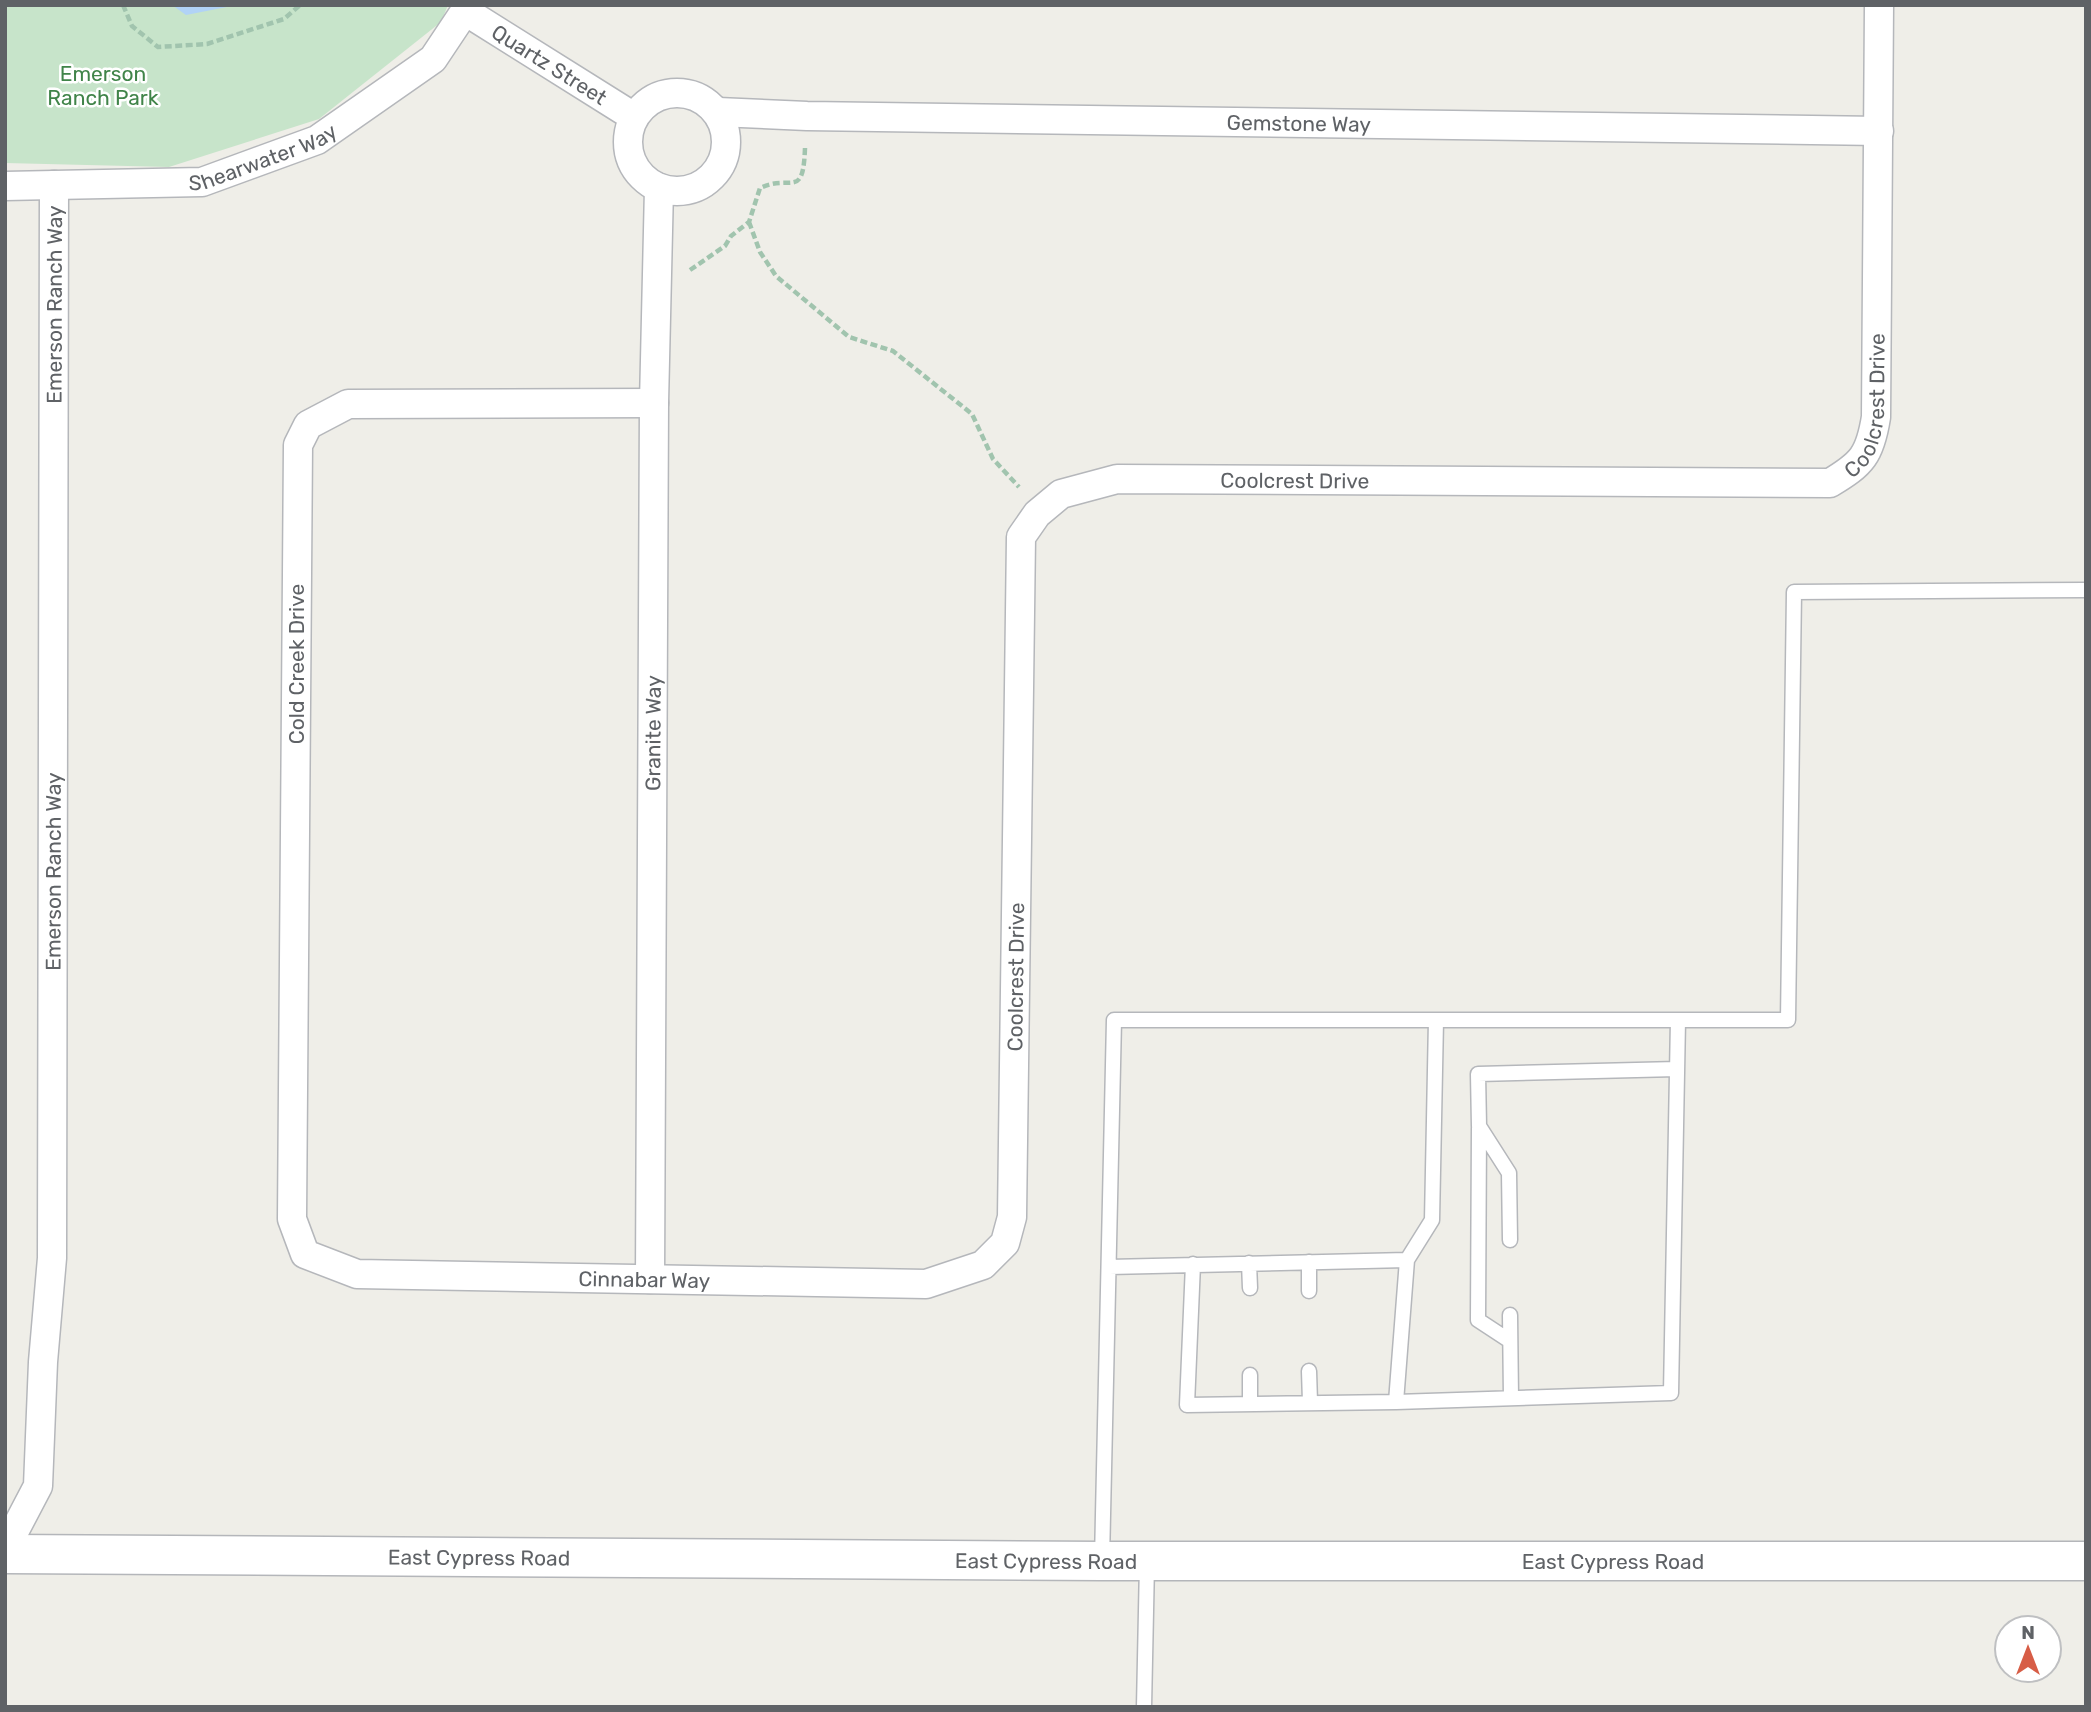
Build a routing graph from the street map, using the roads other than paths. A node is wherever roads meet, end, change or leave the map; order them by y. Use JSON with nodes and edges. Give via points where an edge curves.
{"nodes":[{"id":1,"x":1880,"y":5,"type":"edge"},
{"id":2,"x":467,"y":8,"type":"edge"},
{"id":3,"x":718,"y":113,"type":"junction"},
{"id":4,"x":634,"y":117,"type":"junction"},
{"id":5,"x":1880,"y":131,"type":"junction"},
{"id":6,"x":54,"y":185,"type":"junction"},
{"id":7,"x":5,"y":186,"type":"edge"},
{"id":8,"x":659,"y":188,"type":"junction"},
{"id":9,"x":654,"y":403,"type":"junction"},
{"id":10,"x":2086,"y":590,"type":"edge"},
{"id":11,"x":1436,"y":1020,"type":"junction"},
{"id":12,"x":1678,"y":1020,"type":"junction"},
{"id":13,"x":1677,"y":1069,"type":"junction"},
{"id":14,"x":1479,"y":1126,"type":"junction"},
{"id":15,"x":1510,"y":1240,"type":"dead end"},
{"id":16,"x":305,"y":1254,"type":"joint"},
{"id":17,"x":1407,"y":1260,"type":"junction"},
{"id":18,"x":1309,"y":1262,"type":"junction"},
{"id":19,"x":1249,"y":1263,"type":"junction"},
{"id":20,"x":1192,"y":1264,"type":"junction"},
{"id":21,"x":983,"y":1265,"type":"joint"},
{"id":22,"x":1109,"y":1267,"type":"junction"},
{"id":23,"x":650,"y":1279,"type":"junction"},
{"id":24,"x":1250,"y":1288,"type":"dead end"},
{"id":25,"x":1309,"y":1291,"type":"dead end"},
{"id":26,"x":1510,"y":1315,"type":"dead end"},
{"id":27,"x":1510,"y":1341,"type":"junction"},
{"id":28,"x":1309,"y":1371,"type":"dead end"},
{"id":29,"x":1250,"y":1375,"type":"dead end"},
{"id":30,"x":1511,"y":1398,"type":"junction"},
{"id":31,"x":1310,"y":1402,"type":"junction"},
{"id":32,"x":1396,"y":1402,"type":"junction"},
{"id":33,"x":1250,"y":1404,"type":"junction"},
{"id":34,"x":5,"y":1552,"type":"edge"},
{"id":35,"x":2086,"y":1561,"type":"edge"},
{"id":36,"x":1102,"y":1562,"type":"junction"},
{"id":37,"x":1147,"y":1562,"type":"junction"},
{"id":38,"x":1143,"y":1707,"type":"edge"}],
"edges":[{"from":1,"to":5,"type":"street","name":"Coolcrest Drive"},
{"from":2,"to":4,"type":"street","name":"Quartz Street"},
{"from":2,"to":6,"type":"street","name":"Shearwater Way","via":[[433,59],[317,140],[202,182]]},
{"from":3,"to":4,"type":"street","via":[[699,98],[676,92],[659,95]]},
{"from":3,"to":5,"type":"street","name":"Gemstone Way"},
{"from":3,"to":8,"type":"street","via":[[727,142],[717,171],[692,189]]},
{"from":4,"to":8,"type":"street","via":[[628,150],[634,166]]},
{"from":5,"to":21,"type":"street","name":"Coolcrest Drive","via":[[1876,417],[1872,441],[1855,468],[1830,483],[1117,478],[1061,494],[1041,511],[1021,537],[1012,1217],[1006,1242]]},
{"from":6,"to":7,"type":"street","name":"Shearwater Way"},
{"from":6,"to":34,"type":"street","name":"Emerson Ranch Way","via":[[52,1258],[38,1486]]},
{"from":8,"to":9,"type":"street","name":"Granite Way"},
{"from":9,"to":16,"type":"street","name":"Cold Creek Drive","via":[[348,404],[308,425],[298,445],[292,1219]]},
{"from":9,"to":23,"type":"street","name":"Granite Way"},
{"from":10,"to":12,"type":"lane","via":[[1794,592],[1788,1020]]},
{"from":11,"to":12,"type":"lane"},
{"from":11,"to":17,"type":"lane","via":[[1432,1220]]},
{"from":11,"to":22,"type":"lane","via":[[1114,1020]]},
{"from":12,"to":13,"type":"lane"},
{"from":13,"to":14,"type":"lane","via":[[1478,1074]]},
{"from":13,"to":30,"type":"lane","via":[[1671,1393]]},
{"from":14,"to":15,"type":"lane","via":[[1509,1173]]},
{"from":14,"to":27,"type":"lane","via":[[1478,1320]]},
{"from":16,"to":23,"type":"street","name":"Cinnabar Way","via":[[357,1274]]},
{"from":17,"to":18,"type":"lane"},
{"from":17,"to":32,"type":"lane"},
{"from":18,"to":19,"type":"lane"},
{"from":18,"to":25,"type":"lane"},
{"from":19,"to":20,"type":"lane"},
{"from":19,"to":24,"type":"lane"},
{"from":20,"to":22,"type":"lane"},
{"from":20,"to":33,"type":"lane","via":[[1187,1405]]},
{"from":21,"to":23,"type":"street","name":"Cinnabar Way","via":[[926,1284]]},
{"from":22,"to":36,"type":"lane"},
{"from":26,"to":27,"type":"lane"},
{"from":27,"to":30,"type":"lane"},
{"from":28,"to":31,"type":"lane"},
{"from":29,"to":33,"type":"lane"},
{"from":30,"to":32,"type":"lane"},
{"from":31,"to":32,"type":"lane"},
{"from":31,"to":33,"type":"lane"},
{"from":34,"to":36,"type":"street","name":"East Cypress Road"},
{"from":35,"to":37,"type":"street","name":"East Cypress Road"},
{"from":36,"to":37,"type":"street","name":"East Cypress Road"},
{"from":37,"to":38,"type":"lane"}]}
